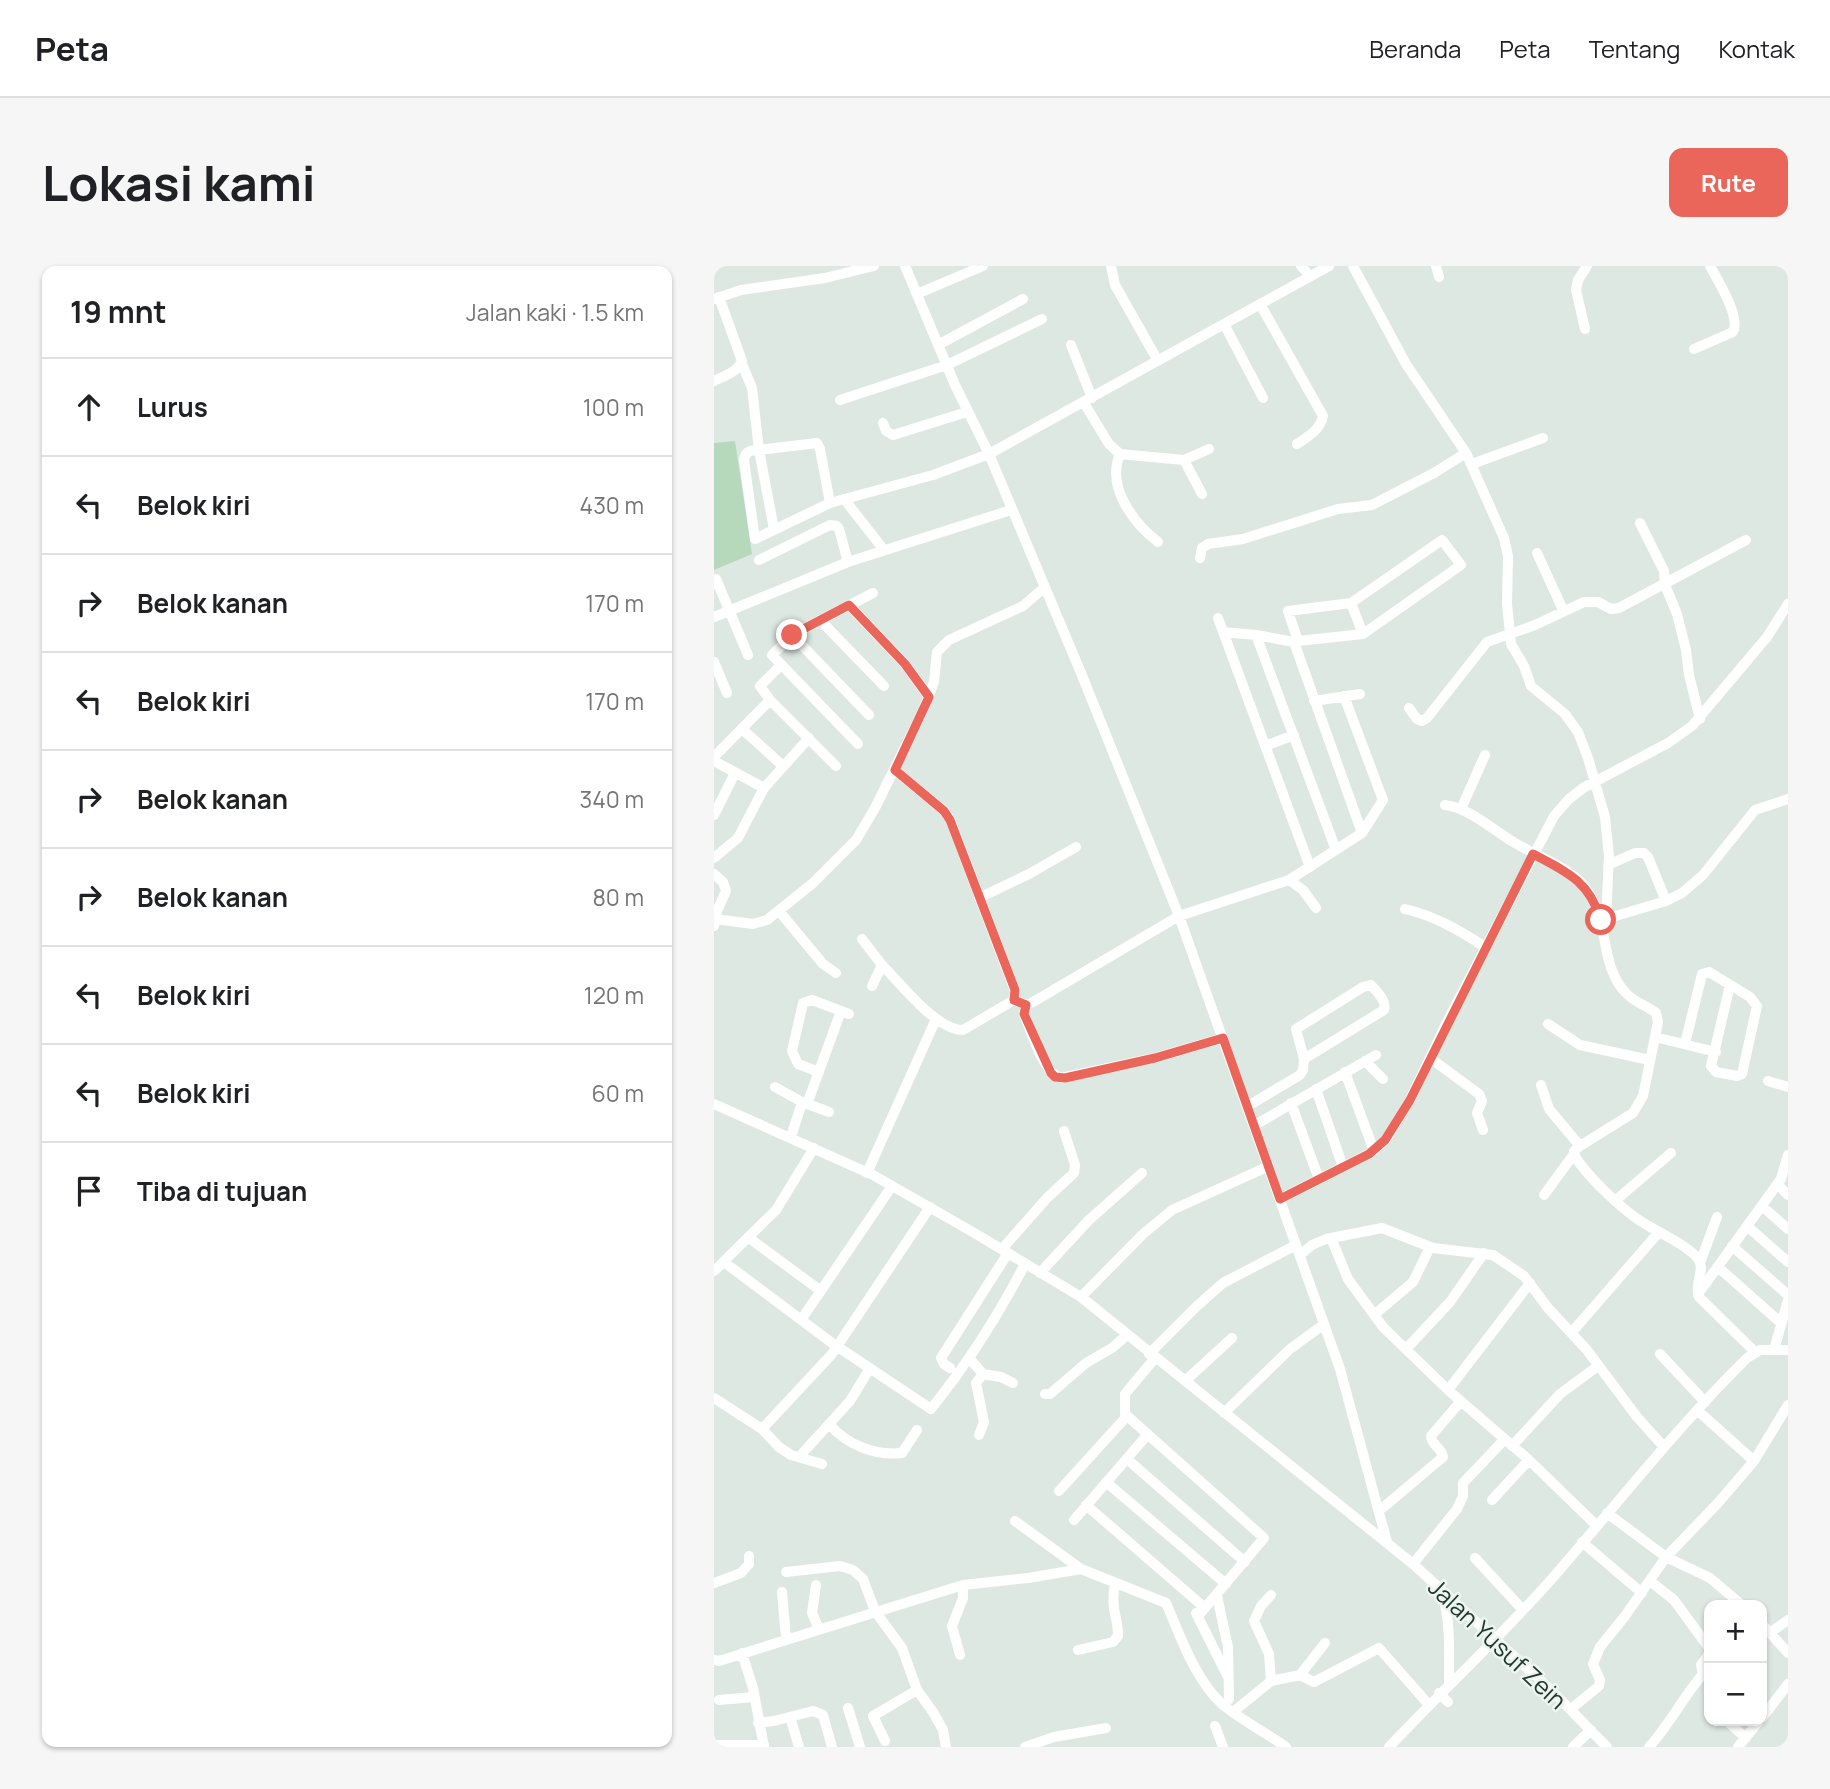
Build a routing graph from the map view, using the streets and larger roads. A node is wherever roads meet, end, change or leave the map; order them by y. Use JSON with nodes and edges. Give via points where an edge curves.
{"nodes":[{"id":1,"x":874,"y":266,"type":"edge"},
{"id":2,"x":905,"y":266,"type":"edge"},
{"id":3,"x":983,"y":266,"type":"edge"},
{"id":4,"x":1111,"y":266,"type":"edge"},
{"id":5,"x":1301,"y":266,"type":"edge"},
{"id":6,"x":1329,"y":266,"type":"edge"},
{"id":7,"x":1353,"y":266,"type":"edge"},
{"id":8,"x":1587,"y":266,"type":"edge"},
{"id":9,"x":1710,"y":266,"type":"edge"},
{"id":10,"x":1310,"y":276,"type":"junction"},
{"id":11,"x":917,"y":293,"type":"junction"},
{"id":12,"x":717,"y":298,"type":"edge"},
{"id":13,"x":1023,"y":299,"type":"dead end"},
{"id":14,"x":1260,"y":304,"type":"junction"},
{"id":15,"x":1042,"y":319,"type":"dead end"},
{"id":16,"x":1224,"y":324,"type":"junction"},
{"id":17,"x":1585,"y":329,"type":"dead end"},
{"id":18,"x":938,"y":345,"type":"junction"},
{"id":19,"x":1071,"y":345,"type":"dead end"},
{"id":20,"x":1693,"y":349,"type":"dead end"},
{"id":21,"x":1158,"y":361,"type":"junction"},
{"id":22,"x":741,"y":364,"type":"junction"},
{"id":23,"x":947,"y":365,"type":"junction"},
{"id":24,"x":714,"y":381,"type":"edge"},
{"id":25,"x":1263,"y":398,"type":"dead end"},
{"id":26,"x":839,"y":400,"type":"dead end"},
{"id":27,"x":1088,"y":400,"type":"junction"},
{"id":28,"x":967,"y":412,"type":"junction"},
{"id":29,"x":883,"y":424,"type":"dead end"},
{"id":30,"x":1544,"y":438,"type":"dead end"},
{"id":31,"x":1297,"y":444,"type":"dead end"},
{"id":32,"x":1209,"y":449,"type":"dead end"},
{"id":33,"x":759,"y":450,"type":"junction"},
{"id":34,"x":1466,"y":453,"type":"junction"},
{"id":35,"x":989,"y":454,"type":"junction"},
{"id":36,"x":1120,"y":454,"type":"junction"},
{"id":37,"x":1184,"y":460,"type":"junction"},
{"id":38,"x":1472,"y":464,"type":"junction"},
{"id":39,"x":1202,"y":494,"type":"dead end"},
{"id":40,"x":844,"y":499,"type":"junction"},
{"id":41,"x":830,"y":503,"type":"junction"},
{"id":42,"x":1011,"y":510,"type":"junction"},
{"id":43,"x":1640,"y":523,"type":"dead end"},
{"id":44,"x":774,"y":529,"type":"junction"},
{"id":45,"x":1746,"y":540,"type":"dead end"},
{"id":46,"x":1158,"y":542,"type":"dead end"},
{"id":47,"x":884,"y":550,"type":"junction"},
{"id":48,"x":1537,"y":552,"type":"dead end"},
{"id":49,"x":1200,"y":558,"type":"dead end"},
{"id":50,"x":759,"y":560,"type":"dead end"},
{"id":51,"x":848,"y":562,"type":"junction"},
{"id":52,"x":716,"y":579,"type":"dead end"},
{"id":53,"x":1665,"y":585,"type":"junction"},
{"id":54,"x":1045,"y":587,"type":"junction"},
{"id":55,"x":873,"y":593,"type":"dead end"},
{"id":56,"x":1350,"y":603,"type":"junction"},
{"id":57,"x":1788,"y":604,"type":"edge"},
{"id":58,"x":849,"y":605,"type":"junction"},
{"id":59,"x":1563,"y":610,"type":"junction"},
{"id":60,"x":728,"y":611,"type":"junction"},
{"id":61,"x":714,"y":617,"type":"edge"},
{"id":62,"x":1218,"y":618,"type":"dead end"},
{"id":63,"x":820,"y":620,"type":"junction"},
{"id":64,"x":1223,"y":632,"type":"junction"},
{"id":65,"x":1363,"y":634,"type":"junction"},
{"id":66,"x":1509,"y":634,"type":"junction"},
{"id":67,"x":792,"y":635,"type":"junction"},
{"id":68,"x":1256,"y":635,"type":"junction"},
{"id":69,"x":1296,"y":641,"type":"junction"},
{"id":70,"x":748,"y":655,"type":"dead end"},
{"id":71,"x":714,"y":662,"type":"edge"},
{"id":72,"x":780,"y":666,"type":"junction"},
{"id":73,"x":884,"y":686,"type":"dead end"},
{"id":74,"x":727,"y":693,"type":"dead end"},
{"id":75,"x":1360,"y":694,"type":"dead end"},
{"id":76,"x":1345,"y":696,"type":"junction"},
{"id":77,"x":929,"y":697,"type":"junction"},
{"id":78,"x":770,"y":700,"type":"junction"},
{"id":79,"x":1314,"y":701,"type":"junction"},
{"id":80,"x":1409,"y":708,"type":"dead end"},
{"id":81,"x":869,"y":715,"type":"dead end"},
{"id":82,"x":1700,"y":719,"type":"junction"},
{"id":83,"x":742,"y":729,"type":"junction"},
{"id":84,"x":1294,"y":736,"type":"junction"},
{"id":85,"x":808,"y":737,"type":"junction"},
{"id":86,"x":859,"y":744,"type":"dead end"},
{"id":87,"x":1265,"y":746,"type":"junction"},
{"id":88,"x":1485,"y":755,"type":"dead end"},
{"id":89,"x":714,"y":759,"type":"edge"},
{"id":90,"x":783,"y":766,"type":"junction"},
{"id":91,"x":836,"y":766,"type":"dead end"},
{"id":92,"x":895,"y":770,"type":"junction"},
{"id":93,"x":735,"y":772,"type":"junction"},
{"id":94,"x":1595,"y":781,"type":"junction"},
{"id":95,"x":764,"y":788,"type":"junction"},
{"id":96,"x":1788,"y":799,"type":"edge"},
{"id":97,"x":1445,"y":805,"type":"dead end"},
{"id":98,"x":1461,"y":809,"type":"junction"},
{"id":99,"x":714,"y":815,"type":"edge"},
{"id":100,"x":1362,"y":833,"type":"junction"},
{"id":101,"x":1076,"y":847,"type":"dead end"},
{"id":102,"x":1336,"y":850,"type":"junction"},
{"id":103,"x":1533,"y":854,"type":"junction"},
{"id":104,"x":714,"y":858,"type":"edge"},
{"id":105,"x":1608,"y":865,"type":"junction"},
{"id":106,"x":1310,"y":867,"type":"junction"},
{"id":107,"x":714,"y":874,"type":"edge"},
{"id":108,"x":1289,"y":880,"type":"junction"},
{"id":109,"x":979,"y":898,"type":"junction"},
{"id":110,"x":1666,"y":901,"type":"junction"},
{"id":111,"x":1316,"y":908,"type":"dead end"},
{"id":112,"x":1405,"y":909,"type":"dead end"},
{"id":113,"x":779,"y":911,"type":"junction"},
{"id":114,"x":1179,"y":916,"type":"junction"},
{"id":115,"x":1603,"y":920,"type":"junction"},
{"id":116,"x":715,"y":922,"type":"edge"},
{"id":117,"x":862,"y":939,"type":"dead end"},
{"id":118,"x":1485,"y":947,"type":"junction"},
{"id":119,"x":882,"y":965,"type":"junction"},
{"id":120,"x":836,"y":973,"type":"dead end"},
{"id":121,"x":1730,"y":985,"type":"junction"},
{"id":122,"x":872,"y":986,"type":"dead end"},
{"id":123,"x":1014,"y":1000,"type":"junction"},
{"id":124,"x":1026,"y":1005,"type":"junction"},
{"id":125,"x":936,"y":1019,"type":"junction"},
{"id":126,"x":1548,"y":1024,"type":"dead end"},
{"id":127,"x":1655,"y":1037,"type":"junction"},
{"id":128,"x":1223,"y":1038,"type":"junction"},
{"id":129,"x":1685,"y":1044,"type":"junction"},
{"id":130,"x":1716,"y":1052,"type":"junction"},
{"id":131,"x":1376,"y":1055,"type":"dead end"},
{"id":132,"x":1430,"y":1058,"type":"junction"},
{"id":133,"x":1304,"y":1059,"type":"junction"},
{"id":134,"x":1650,"y":1060,"type":"junction"},
{"id":135,"x":1365,"y":1061,"type":"junction"},
{"id":136,"x":819,"y":1072,"type":"junction"},
{"id":137,"x":1345,"y":1072,"type":"junction"},
{"id":138,"x":1383,"y":1079,"type":"dead end"},
{"id":139,"x":1768,"y":1081,"type":"dead end"},
{"id":140,"x":1541,"y":1085,"type":"dead end"},
{"id":141,"x":775,"y":1087,"type":"dead end"},
{"id":142,"x":1788,"y":1087,"type":"edge"},
{"id":143,"x":1316,"y":1089,"type":"junction"},
{"id":144,"x":805,"y":1103,"type":"junction"},
{"id":145,"x":1291,"y":1103,"type":"junction"},
{"id":146,"x":1248,"y":1106,"type":"junction"},
{"id":147,"x":716,"y":1108,"type":"edge"},
{"id":148,"x":829,"y":1112,"type":"dead end"},
{"id":149,"x":1255,"y":1125,"type":"junction"},
{"id":150,"x":1483,"y":1130,"type":"dead end"},
{"id":151,"x":1064,"y":1131,"type":"dead end"},
{"id":152,"x":791,"y":1137,"type":"junction"},
{"id":153,"x":814,"y":1148,"type":"junction"},
{"id":154,"x":1577,"y":1150,"type":"junction"},
{"id":155,"x":1374,"y":1151,"type":"junction"},
{"id":156,"x":1671,"y":1153,"type":"dead end"},
{"id":157,"x":1788,"y":1155,"type":"edge"},
{"id":158,"x":1269,"y":1166,"type":"junction"},
{"id":159,"x":1343,"y":1167,"type":"junction"},
{"id":160,"x":1787,"y":1170,"type":"edge"},
{"id":161,"x":867,"y":1172,"type":"junction"},
{"id":162,"x":1142,"y":1173,"type":"dead end"},
{"id":163,"x":1319,"y":1179,"type":"junction"},
{"id":164,"x":1778,"y":1185,"type":"junction"},
{"id":165,"x":892,"y":1186,"type":"junction"},
{"id":166,"x":1544,"y":1195,"type":"dead end"},
{"id":167,"x":1788,"y":1195,"type":"edge"},
{"id":168,"x":1280,"y":1199,"type":"junction"},
{"id":169,"x":1616,"y":1200,"type":"junction"},
{"id":170,"x":930,"y":1206,"type":"junction"},
{"id":171,"x":1762,"y":1206,"type":"junction"},
{"id":172,"x":1717,"y":1217,"type":"dead end"},
{"id":173,"x":1747,"y":1226,"type":"junction"},
{"id":174,"x":1788,"y":1229,"type":"edge"},
{"id":175,"x":1658,"y":1232,"type":"junction"},
{"id":176,"x":749,"y":1238,"type":"junction"},
{"id":177,"x":1331,"y":1238,"type":"junction"},
{"id":178,"x":1732,"y":1246,"type":"junction"},
{"id":179,"x":1430,"y":1247,"type":"junction"},
{"id":180,"x":1298,"y":1250,"type":"junction"},
{"id":181,"x":1005,"y":1251,"type":"junction"},
{"id":182,"x":1484,"y":1253,"type":"junction"},
{"id":183,"x":724,"y":1262,"type":"junction"},
{"id":184,"x":1788,"y":1262,"type":"edge"},
{"id":185,"x":1700,"y":1263,"type":"junction"},
{"id":186,"x":1025,"y":1264,"type":"junction"},
{"id":187,"x":1718,"y":1267,"type":"junction"},
{"id":188,"x":714,"y":1271,"type":"edge"},
{"id":189,"x":1040,"y":1273,"type":"junction"},
{"id":190,"x":1530,"y":1283,"type":"junction"},
{"id":191,"x":821,"y":1291,"type":"junction"},
{"id":192,"x":1698,"y":1294,"type":"junction"},
{"id":193,"x":1081,"y":1297,"type":"junction"},
{"id":194,"x":1788,"y":1298,"type":"edge"},
{"id":195,"x":1374,"y":1315,"type":"junction"},
{"id":196,"x":801,"y":1320,"type":"junction"},
{"id":197,"x":1781,"y":1323,"type":"junction"},
{"id":198,"x":1323,"y":1325,"type":"junction"},
{"id":199,"x":1572,"y":1332,"type":"junction"},
{"id":200,"x":1127,"y":1335,"type":"junction"},
{"id":201,"x":1232,"y":1338,"type":"dead end"},
{"id":202,"x":837,"y":1346,"type":"junction"},
{"id":203,"x":1406,"y":1349,"type":"junction"},
{"id":204,"x":1774,"y":1350,"type":"junction"},
{"id":205,"x":1788,"y":1350,"type":"edge"},
{"id":206,"x":1755,"y":1352,"type":"junction"},
{"id":207,"x":1660,"y":1354,"type":"dead end"},
{"id":208,"x":1152,"y":1356,"type":"junction"},
{"id":209,"x":970,"y":1359,"type":"junction"},
{"id":210,"x":1598,"y":1366,"type":"junction"},
{"id":211,"x":870,"y":1368,"type":"junction"},
{"id":212,"x":950,"y":1368,"type":"dead end"},
{"id":213,"x":960,"y":1373,"type":"junction"},
{"id":214,"x":983,"y":1374,"type":"junction"},
{"id":215,"x":1185,"y":1381,"type":"junction"},
{"id":216,"x":976,"y":1383,"type":"junction"},
{"id":217,"x":1013,"y":1383,"type":"dead end"},
{"id":218,"x":1448,"y":1390,"type":"junction"},
{"id":219,"x":1045,"y":1394,"type":"dead end"},
{"id":220,"x":714,"y":1398,"type":"edge"},
{"id":221,"x":1461,"y":1401,"type":"junction"},
{"id":222,"x":1705,"y":1402,"type":"junction"},
{"id":223,"x":1788,"y":1405,"type":"edge"},
{"id":224,"x":1697,"y":1410,"type":"junction"},
{"id":225,"x":1224,"y":1413,"type":"junction"},
{"id":226,"x":1127,"y":1416,"type":"junction"},
{"id":227,"x":829,"y":1424,"type":"junction"},
{"id":228,"x":762,"y":1429,"type":"junction"},
{"id":229,"x":917,"y":1430,"type":"dead end"},
{"id":230,"x":1148,"y":1434,"type":"junction"},
{"id":231,"x":979,"y":1435,"type":"dead end"},
{"id":232,"x":1508,"y":1443,"type":"junction"},
{"id":233,"x":1664,"y":1447,"type":"junction"},
{"id":234,"x":799,"y":1458,"type":"junction"},
{"id":235,"x":1126,"y":1459,"type":"junction"},
{"id":236,"x":1529,"y":1460,"type":"junction"},
{"id":237,"x":1754,"y":1461,"type":"junction"},
{"id":238,"x":822,"y":1464,"type":"dead end"},
{"id":239,"x":1106,"y":1482,"type":"junction"},
{"id":240,"x":1059,"y":1491,"type":"dead end"},
{"id":241,"x":1492,"y":1500,"type":"dead end"},
{"id":242,"x":1086,"y":1506,"type":"junction"},
{"id":243,"x":1379,"y":1511,"type":"junction"},
{"id":244,"x":1607,"y":1513,"type":"junction"},
{"id":245,"x":1074,"y":1520,"type":"dead end"},
{"id":246,"x":1015,"y":1521,"type":"dead end"},
{"id":247,"x":1596,"y":1525,"type":"junction"},
{"id":248,"x":1387,"y":1542,"type":"junction"},
{"id":249,"x":1582,"y":1542,"type":"junction"},
{"id":250,"x":749,"y":1556,"type":"dead end"},
{"id":251,"x":1666,"y":1556,"type":"junction"},
{"id":252,"x":1475,"y":1558,"type":"dead end"},
{"id":253,"x":1245,"y":1562,"type":"junction"},
{"id":254,"x":1413,"y":1564,"type":"junction"},
{"id":255,"x":1081,"y":1569,"type":"junction"},
{"id":256,"x":786,"y":1572,"type":"dead end"},
{"id":257,"x":1650,"y":1581,"type":"junction"},
{"id":258,"x":714,"y":1583,"type":"edge"},
{"id":259,"x":1115,"y":1584,"type":"junction"},
{"id":260,"x":1226,"y":1584,"type":"junction"},
{"id":261,"x":963,"y":1585,"type":"junction"},
{"id":262,"x":816,"y":1586,"type":"dead end"},
{"id":263,"x":782,"y":1592,"type":"dead end"},
{"id":264,"x":1442,"y":1592,"type":"junction"},
{"id":265,"x":1642,"y":1593,"type":"junction"},
{"id":266,"x":1271,"y":1595,"type":"dead end"},
{"id":267,"x":1217,"y":1596,"type":"junction"},
{"id":268,"x":1736,"y":1600,"type":"edge"},
{"id":269,"x":1523,"y":1610,"type":"junction"},
{"id":270,"x":875,"y":1611,"type":"junction"},
{"id":271,"x":1201,"y":1612,"type":"junction"},
{"id":272,"x":1788,"y":1620,"type":"edge"},
{"id":273,"x":1767,"y":1628,"type":"edge"},
{"id":274,"x":819,"y":1629,"type":"junction"},
{"id":275,"x":1771,"y":1632,"type":"junction"},
{"id":276,"x":786,"y":1638,"type":"junction"},
{"id":277,"x":1495,"y":1639,"type":"junction"},
{"id":278,"x":1704,"y":1641,"type":"edge"},
{"id":279,"x":1325,"y":1643,"type":"dead end"},
{"id":280,"x":1078,"y":1650,"type":"dead end"},
{"id":281,"x":742,"y":1653,"type":"junction"},
{"id":282,"x":1788,"y":1653,"type":"edge"},
{"id":283,"x":960,"y":1655,"type":"dead end"},
{"id":284,"x":714,"y":1660,"type":"edge"},
{"id":285,"x":1300,"y":1675,"type":"junction"},
{"id":286,"x":1229,"y":1679,"type":"junction"},
{"id":287,"x":1704,"y":1680,"type":"edge"},
{"id":288,"x":1271,"y":1681,"type":"junction"},
{"id":289,"x":1448,"y":1684,"type":"junction"},
{"id":290,"x":1788,"y":1684,"type":"edge"},
{"id":291,"x":917,"y":1690,"type":"junction"},
{"id":292,"x":1439,"y":1693,"type":"junction"},
{"id":293,"x":754,"y":1697,"type":"junction"},
{"id":294,"x":1229,"y":1699,"type":"dead end"},
{"id":295,"x":719,"y":1700,"type":"dead end"},
{"id":296,"x":1448,"y":1702,"type":"dead end"},
{"id":297,"x":1429,"y":1705,"type":"junction"},
{"id":298,"x":848,"y":1708,"type":"dead end"},
{"id":299,"x":1571,"y":1709,"type":"junction"},
{"id":300,"x":1767,"y":1710,"type":"edge"},
{"id":301,"x":1233,"y":1712,"type":"junction"},
{"id":302,"x":790,"y":1717,"type":"junction"},
{"id":303,"x":758,"y":1723,"type":"junction"},
{"id":304,"x":1732,"y":1726,"type":"edge"},
{"id":305,"x":1754,"y":1726,"type":"edge"},
{"id":306,"x":1215,"y":1727,"type":"dead end"},
{"id":307,"x":1106,"y":1728,"type":"dead end"},
{"id":308,"x":1591,"y":1730,"type":"junction"},
{"id":309,"x":1745,"y":1738,"type":"junction"},
{"id":310,"x":885,"y":1741,"type":"dead end"},
{"id":311,"x":714,"y":1745,"type":"edge"},
{"id":312,"x":764,"y":1746,"type":"edge"},
{"id":313,"x":799,"y":1747,"type":"edge"},
{"id":314,"x":832,"y":1747,"type":"edge"},
{"id":315,"x":859,"y":1747,"type":"edge"},
{"id":316,"x":946,"y":1747,"type":"edge"},
{"id":317,"x":1025,"y":1747,"type":"edge"},
{"id":318,"x":1223,"y":1747,"type":"edge"},
{"id":319,"x":1286,"y":1747,"type":"edge"},
{"id":320,"x":1390,"y":1747,"type":"edge"},
{"id":321,"x":1573,"y":1747,"type":"edge"},
{"id":322,"x":1606,"y":1747,"type":"edge"},
{"id":323,"x":1649,"y":1747,"type":"edge"},
{"id":324,"x":1738,"y":1747,"type":"edge"}],
"edges":[{"from":1,"to":12,"type":"street"},
{"from":2,"to":11,"type":"street"},
{"from":3,"to":11,"type":"street"},
{"from":4,"to":21,"type":"street","via":[[1115,285]]},
{"from":5,"to":10,"type":"street"},
{"from":6,"to":10,"type":"street"},
{"from":7,"to":34,"type":"street","via":[[1406,364]]},
{"from":8,"to":17,"type":"street","via":[[1576,290]]},
{"from":9,"to":20,"type":"street","via":[[1736,326],[1733,332]]},
{"from":10,"to":14,"type":"street"},
{"from":11,"to":18,"type":"street"},
{"from":12,"to":22,"type":"street"},
{"from":13,"to":18,"type":"street"},
{"from":14,"to":16,"type":"street"},
{"from":14,"to":31,"type":"street","via":[[1321,411],[1321,425]]},
{"from":15,"to":23,"type":"street"},
{"from":16,"to":21,"type":"street"},
{"from":16,"to":25,"type":"street"},
{"from":18,"to":23,"type":"street"},
{"from":19,"to":27,"type":"street"},
{"from":21,"to":27,"type":"street"},
{"from":22,"to":24,"type":"street"},
{"from":22,"to":33,"type":"street","via":[[752,388]]},
{"from":23,"to":26,"type":"street"},
{"from":23,"to":28,"type":"street"},
{"from":27,"to":35,"type":"street"},
{"from":27,"to":36,"type":"street","via":[[1109,444]]},
{"from":28,"to":29,"type":"street","via":[[893,435]]},
{"from":28,"to":35,"type":"street"},
{"from":30,"to":38,"type":"street"},
{"from":32,"to":37,"type":"street"},
{"from":33,"to":41,"type":"street","via":[[817,443]]},
{"from":33,"to":44,"type":"street"},
{"from":33,"to":44,"type":"street","via":[[749,452],[744,460],[755,539]]},
{"from":34,"to":38,"type":"street"},
{"from":34,"to":49,"type":"street","via":[[1371,505],[1338,509],[1242,539],[1208,544]]},
{"from":35,"to":40,"type":"street"},
{"from":35,"to":42,"type":"street"},
{"from":36,"to":37,"type":"street"},
{"from":36,"to":46,"type":"street","via":[[1116,470],[1127,508],[1142,530]]},
{"from":37,"to":39,"type":"street"},
{"from":38,"to":66,"type":"street","via":[[1507,548]]},
{"from":40,"to":41,"type":"street"},
{"from":40,"to":47,"type":"street"},
{"from":41,"to":44,"type":"street"},
{"from":42,"to":47,"type":"street"},
{"from":42,"to":54,"type":"street"},
{"from":43,"to":53,"type":"street","via":[[1661,564]]},
{"from":45,"to":53,"type":"street"},
{"from":47,"to":51,"type":"street"},
{"from":48,"to":59,"type":"street"},
{"from":50,"to":51,"type":"street","via":[[830,525],[839,529]]},
{"from":51,"to":60,"type":"street"},
{"from":52,"to":60,"type":"street"},
{"from":53,"to":59,"type":"street","via":[[1614,609],[1590,601]]},
{"from":53,"to":82,"type":"street","via":[[1686,650]]},
{"from":54,"to":77,"type":"street","via":[[1023,606],[943,644],[937,652]]},
{"from":54,"to":114,"type":"street"},
{"from":55,"to":58,"type":"street"},
{"from":56,"to":65,"type":"street"},
{"from":56,"to":65,"type":"street","via":[[1442,540],[1461,565]]},
{"from":56,"to":69,"type":"street","via":[[1288,611]]},
{"from":57,"to":82,"type":"street"},
{"from":58,"to":63,"type":"street"},
{"from":58,"to":77,"type":"street","via":[[905,664]]},
{"from":59,"to":66,"type":"street"},
{"from":60,"to":61,"type":"street"},
{"from":60,"to":70,"type":"street"},
{"from":62,"to":64,"type":"street"},
{"from":63,"to":67,"type":"street"},
{"from":63,"to":73,"type":"street"},
{"from":64,"to":68,"type":"street"},
{"from":64,"to":87,"type":"street"},
{"from":65,"to":69,"type":"street"},
{"from":66,"to":80,"type":"street","via":[[1487,642],[1427,718],[1417,719]]},
{"from":66,"to":94,"type":"street","via":[[1531,686],[1572,722]]},
{"from":67,"to":72,"type":"street","via":[[772,653]]},
{"from":67,"to":81,"type":"street"},
{"from":68,"to":69,"type":"street"},
{"from":68,"to":84,"type":"street"},
{"from":69,"to":79,"type":"street"},
{"from":71,"to":74,"type":"street"},
{"from":72,"to":78,"type":"street","via":[[760,686]]},
{"from":72,"to":86,"type":"street"},
{"from":75,"to":76,"type":"street"},
{"from":76,"to":79,"type":"street"},
{"from":76,"to":100,"type":"street","via":[[1382,800]]},
{"from":77,"to":92,"type":"street"},
{"from":78,"to":83,"type":"street"},
{"from":78,"to":85,"type":"street"},
{"from":79,"to":100,"type":"street"},
{"from":82,"to":94,"type":"street","via":[[1668,743]]},
{"from":83,"to":89,"type":"street"},
{"from":83,"to":90,"type":"street"},
{"from":84,"to":87,"type":"street"},
{"from":84,"to":102,"type":"street"},
{"from":85,"to":90,"type":"street"},
{"from":85,"to":91,"type":"street"},
{"from":87,"to":106,"type":"street"},
{"from":88,"to":98,"type":"street"},
{"from":89,"to":93,"type":"street"},
{"from":90,"to":95,"type":"street"},
{"from":92,"to":109,"type":"street","via":[[948,816]]},
{"from":92,"to":113,"type":"street","via":[[856,840]]},
{"from":93,"to":95,"type":"street"},
{"from":93,"to":99,"type":"street"},
{"from":94,"to":103,"type":"street","via":[[1560,807]]},
{"from":94,"to":105,"type":"street","via":[[1605,817]]},
{"from":95,"to":104,"type":"street","via":[[738,838]]},
{"from":96,"to":110,"type":"street","via":[[1755,810],[1703,876]]},
{"from":97,"to":98,"type":"street"},
{"from":98,"to":103,"type":"street"},
{"from":100,"to":102,"type":"street"},
{"from":101,"to":109,"type":"street"},
{"from":102,"to":106,"type":"street"},
{"from":103,"to":115,"type":"street","via":[[1580,881]]},
{"from":103,"to":118,"type":"street"},
{"from":105,"to":110,"type":"street","via":[[1644,853]]},
{"from":105,"to":115,"type":"street"},
{"from":106,"to":108,"type":"street"},
{"from":107,"to":116,"type":"street","via":[[726,891]]},
{"from":108,"to":111,"type":"street"},
{"from":108,"to":114,"type":"street"},
{"from":109,"to":123,"type":"street","via":[[1015,990]]},
{"from":110,"to":115,"type":"street"},
{"from":112,"to":118,"type":"street","via":[[1443,921]]},
{"from":113,"to":116,"type":"street","via":[[753,924]]},
{"from":113,"to":120,"type":"street"},
{"from":114,"to":124,"type":"street"},
{"from":114,"to":128,"type":"street"},
{"from":115,"to":127,"type":"street","via":[[1605,949],[1614,975],[1625,992],[1657,1015]]},
{"from":117,"to":119,"type":"street"},
{"from":118,"to":132,"type":"street"},
{"from":119,"to":122,"type":"street"},
{"from":119,"to":125,"type":"street"},
{"from":121,"to":129,"type":"street","via":[[1703,972]]},
{"from":121,"to":130,"type":"street"},
{"from":121,"to":130,"type":"street","via":[[1757,1006],[1742,1074],[1714,1071]]},
{"from":123,"to":124,"type":"street"},
{"from":123,"to":125,"type":"street","via":[[963,1030],[948,1028]]},
{"from":124,"to":128,"type":"street","via":[[1024,1014],[1046,1067],[1055,1077],[1155,1058]]},
{"from":125,"to":161,"type":"street"},
{"from":126,"to":134,"type":"street","via":[[1580,1045]]},
{"from":127,"to":129,"type":"street"},
{"from":127,"to":134,"type":"street"},
{"from":128,"to":146,"type":"street"},
{"from":129,"to":130,"type":"street"},
{"from":131,"to":135,"type":"street"},
{"from":132,"to":150,"type":"street","via":[[1479,1094],[1482,1104],[1477,1113]]},
{"from":132,"to":155,"type":"street","via":[[1399,1120]]},
{"from":133,"to":133,"type":"street","via":[[1384,1010],[1382,998],[1371,985],[1296,1029]]},
{"from":133,"to":146,"type":"street","via":[[1300,1075]]},
{"from":134,"to":154,"type":"street","via":[[1638,1107]]},
{"from":135,"to":137,"type":"street"},
{"from":135,"to":138,"type":"street"},
{"from":136,"to":136,"type":"street","via":[[845,1012],[812,1000],[803,1003],[792,1051],[798,1064]]},
{"from":136,"to":144,"type":"street"},
{"from":137,"to":143,"type":"street"},
{"from":137,"to":155,"type":"street"},
{"from":139,"to":142,"type":"street"},
{"from":140,"to":154,"type":"street","via":[[1549,1109]]},
{"from":141,"to":144,"type":"street"},
{"from":143,"to":145,"type":"street"},
{"from":143,"to":159,"type":"street"},
{"from":144,"to":148,"type":"street"},
{"from":144,"to":152,"type":"street"},
{"from":145,"to":149,"type":"street"},
{"from":145,"to":163,"type":"street"},
{"from":146,"to":149,"type":"street"},
{"from":147,"to":152,"type":"street","name":"Jalan Yusuf Zein"},
{"from":149,"to":158,"type":"street"},
{"from":151,"to":181,"type":"street","via":[[1076,1165],[1074,1173],[1047,1198]]},
{"from":152,"to":153,"type":"street","name":"Jalan Yusuf Zein"},
{"from":153,"to":161,"type":"street","name":"Jalan Yusuf Zein"},
{"from":153,"to":176,"type":"street","via":[[775,1210]]},
{"from":154,"to":166,"type":"street"},
{"from":154,"to":169,"type":"street","via":[[1577,1160]]},
{"from":155,"to":159,"type":"street"},
{"from":156,"to":169,"type":"street"},
{"from":157,"to":160,"type":"street"},
{"from":158,"to":168,"type":"street"},
{"from":158,"to":193,"type":"street","via":[[1171,1209]]},
{"from":159,"to":163,"type":"street"},
{"from":160,"to":164,"type":"street"},
{"from":161,"to":165,"type":"street","name":"Jalan Yusuf Zein"},
{"from":162,"to":189,"type":"street","via":[[1089,1220]]},
{"from":163,"to":168,"type":"street"},
{"from":164,"to":167,"type":"street"},
{"from":164,"to":171,"type":"street"},
{"from":165,"to":170,"type":"street","name":"Jalan Yusuf Zein"},
{"from":165,"to":191,"type":"street"},
{"from":168,"to":180,"type":"street"},
{"from":169,"to":175,"type":"street"},
{"from":170,"to":181,"type":"street","name":"Jalan Yusuf Zein"},
{"from":170,"to":202,"type":"street"},
{"from":171,"to":173,"type":"street"},
{"from":171,"to":174,"type":"street"},
{"from":172,"to":185,"type":"street"},
{"from":173,"to":178,"type":"street"},
{"from":173,"to":184,"type":"street"},
{"from":175,"to":185,"type":"street"},
{"from":175,"to":199,"type":"street"},
{"from":176,"to":183,"type":"street"},
{"from":176,"to":191,"type":"street"},
{"from":177,"to":179,"type":"street","via":[[1382,1228]]},
{"from":177,"to":180,"type":"street"},
{"from":177,"to":195,"type":"street","via":[[1348,1279]]},
{"from":178,"to":187,"type":"street"},
{"from":178,"to":194,"type":"street"},
{"from":179,"to":182,"type":"street"},
{"from":179,"to":195,"type":"street","via":[[1413,1282]]},
{"from":180,"to":198,"type":"street"},
{"from":180,"to":208,"type":"street","via":[[1223,1283]]},
{"from":181,"to":186,"type":"street","name":"Jalan Yusuf Zein"},
{"from":181,"to":212,"type":"street","via":[[942,1358]]},
{"from":182,"to":190,"type":"street","via":[[1502,1259]]},
{"from":182,"to":203,"type":"street","via":[[1450,1302]]},
{"from":183,"to":188,"type":"street"},
{"from":183,"to":196,"type":"street"},
{"from":185,"to":192,"type":"street"},
{"from":186,"to":189,"type":"street","name":"Jalan Yusuf Zein"},
{"from":186,"to":209,"type":"street"},
{"from":187,"to":192,"type":"street"},
{"from":187,"to":197,"type":"street"},
{"from":189,"to":193,"type":"street","name":"Jalan Yusuf Zein"},
{"from":190,"to":199,"type":"street"},
{"from":190,"to":218,"type":"street"},
{"from":191,"to":196,"type":"street"},
{"from":192,"to":206,"type":"street"},
{"from":193,"to":200,"type":"street","name":"Jalan Yusuf Zein"},
{"from":194,"to":197,"type":"street"},
{"from":195,"to":203,"type":"street"},
{"from":196,"to":202,"type":"street"},
{"from":197,"to":204,"type":"street"},
{"from":198,"to":225,"type":"street","via":[[1290,1349]]},
{"from":198,"to":243,"type":"street","via":[[1340,1369]]},
{"from":199,"to":210,"type":"street"},
{"from":200,"to":208,"type":"street","name":"Jalan Yusuf Zein"},
{"from":200,"to":219,"type":"street"},
{"from":201,"to":215,"type":"street"},
{"from":202,"to":211,"type":"street"},
{"from":202,"to":228,"type":"street"},
{"from":203,"to":218,"type":"street"},
{"from":204,"to":205,"type":"street"},
{"from":204,"to":206,"type":"street"},
{"from":206,"to":222,"type":"street"},
{"from":207,"to":222,"type":"street"},
{"from":208,"to":215,"type":"street","name":"Jalan Yusuf Zein"},
{"from":208,"to":226,"type":"street","via":[[1125,1394]]},
{"from":209,"to":213,"type":"street"},
{"from":209,"to":214,"type":"street"},
{"from":210,"to":232,"type":"street"},
{"from":210,"to":233,"type":"street"},
{"from":211,"to":213,"type":"street","via":[[932,1409]]},
{"from":211,"to":227,"type":"street"},
{"from":213,"to":216,"type":"street"},
{"from":214,"to":216,"type":"street"},
{"from":214,"to":217,"type":"street"},
{"from":215,"to":225,"type":"street","name":"Jalan Yusuf Zein"},
{"from":216,"to":231,"type":"street","via":[[984,1422]]},
{"from":218,"to":221,"type":"street"},
{"from":220,"to":228,"type":"street"},
{"from":221,"to":232,"type":"street"},
{"from":221,"to":243,"type":"street","via":[[1431,1436],[1443,1457]]},
{"from":222,"to":224,"type":"street"},
{"from":223,"to":237,"type":"street"},
{"from":224,"to":233,"type":"street"},
{"from":224,"to":237,"type":"street"},
{"from":225,"to":248,"type":"street","name":"Jalan Yusuf Zein"},
{"from":226,"to":230,"type":"street"},
{"from":226,"to":240,"type":"street"},
{"from":227,"to":229,"type":"street","via":[[850,1442],[887,1455],[902,1453]]},
{"from":227,"to":234,"type":"street"},
{"from":228,"to":234,"type":"street","via":[[779,1447]]},
{"from":230,"to":235,"type":"street"},
{"from":230,"to":253,"type":"street","via":[[1263,1536]]},
{"from":232,"to":236,"type":"street"},
{"from":232,"to":254,"type":"street","via":[[1463,1483],[1457,1509]]},
{"from":233,"to":244,"type":"street"},
{"from":234,"to":238,"type":"street"},
{"from":235,"to":239,"type":"street"},
{"from":235,"to":253,"type":"street"},
{"from":236,"to":241,"type":"street"},
{"from":236,"to":247,"type":"street"},
{"from":237,"to":251,"type":"street"},
{"from":239,"to":242,"type":"street"},
{"from":239,"to":260,"type":"street"},
{"from":242,"to":245,"type":"street"},
{"from":242,"to":271,"type":"street","via":[[1190,1596]]},
{"from":243,"to":248,"type":"street"},
{"from":244,"to":247,"type":"street"},
{"from":244,"to":251,"type":"street"},
{"from":246,"to":255,"type":"street"},
{"from":247,"to":249,"type":"street"},
{"from":248,"to":254,"type":"street","name":"Jalan Yusuf Zein"},
{"from":249,"to":265,"type":"street"},
{"from":249,"to":269,"type":"street"},
{"from":250,"to":258,"type":"street","via":[[741,1573]]},
{"from":251,"to":257,"type":"street"},
{"from":251,"to":268,"type":"street","via":[[1710,1578]]},
{"from":252,"to":269,"type":"street"},
{"from":253,"to":260,"type":"street"},
{"from":254,"to":264,"type":"street","name":"Jalan Yusuf Zein"},
{"from":255,"to":259,"type":"street"},
{"from":255,"to":261,"type":"street"},
{"from":256,"to":270,"type":"street","via":[[840,1566],[853,1570],[863,1578]]},
{"from":257,"to":265,"type":"street"},
{"from":257,"to":278,"type":"street","via":[[1674,1600]]},
{"from":259,"to":280,"type":"street","via":[[1112,1611],[1118,1636],[1113,1642]]},
{"from":259,"to":301,"type":"street","via":[[1166,1603],[1190,1658],[1214,1695]]},
{"from":260,"to":267,"type":"street"},
{"from":261,"to":270,"type":"street"},
{"from":261,"to":283,"type":"street","via":[[964,1598],[952,1626]]},
{"from":262,"to":274,"type":"street","via":[[812,1613]]},
{"from":263,"to":276,"type":"street"},
{"from":264,"to":277,"type":"street","name":"Jalan Yusuf Zein"},
{"from":264,"to":289,"type":"street","via":[[1450,1644]]},
{"from":265,"to":299,"type":"street","via":[[1595,1656],[1599,1686]]},
{"from":266,"to":288,"type":"street","via":[[1254,1620],[1269,1654]]},
{"from":267,"to":271,"type":"street"},
{"from":267,"to":286,"type":"street","via":[[1228,1647]]},
{"from":269,"to":277,"type":"street"},
{"from":270,"to":274,"type":"street"},
{"from":270,"to":291,"type":"street","via":[[902,1648]]},
{"from":271,"to":286,"type":"street"},
{"from":272,"to":275,"type":"street"},
{"from":273,"to":275,"type":"street"},
{"from":274,"to":276,"type":"street"},
{"from":275,"to":282,"type":"street"},
{"from":276,"to":281,"type":"street"},
{"from":277,"to":289,"type":"street"},
{"from":277,"to":299,"type":"street","name":"Jalan Yusuf Zein"},
{"from":279,"to":285,"type":"street"},
{"from":281,"to":284,"type":"street"},
{"from":281,"to":293,"type":"street"},
{"from":285,"to":288,"type":"street"},
{"from":285,"to":297,"type":"street","via":[[1314,1682],[1379,1648]]},
{"from":286,"to":294,"type":"street"},
{"from":287,"to":323,"type":"street","via":[[1688,1692]]},
{"from":288,"to":301,"type":"street"},
{"from":289,"to":292,"type":"street"},
{"from":290,"to":300,"type":"street"},
{"from":291,"to":310,"type":"street","via":[[873,1716]]},
{"from":291,"to":316,"type":"street","via":[[938,1721]]},
{"from":292,"to":296,"type":"street"},
{"from":292,"to":297,"type":"street"},
{"from":293,"to":295,"type":"street"},
{"from":293,"to":303,"type":"street"},
{"from":297,"to":320,"type":"street"},
{"from":298,"to":315,"type":"street"},
{"from":299,"to":308,"type":"street","name":"Jalan Yusuf Zein"},
{"from":301,"to":319,"type":"street"},
{"from":302,"to":303,"type":"street"},
{"from":302,"to":313,"type":"street"},
{"from":302,"to":314,"type":"street","via":[[813,1711],[823,1715]]},
{"from":303,"to":312,"type":"street"},
{"from":304,"to":309,"type":"street"},
{"from":305,"to":309,"type":"street"},
{"from":306,"to":318,"type":"street"},
{"from":307,"to":317,"type":"street"},
{"from":308,"to":321,"type":"street"},
{"from":308,"to":322,"type":"street","name":"Jalan Yusuf Zein"},
{"from":309,"to":324,"type":"street"},
{"from":311,"to":312,"type":"street"}]}
